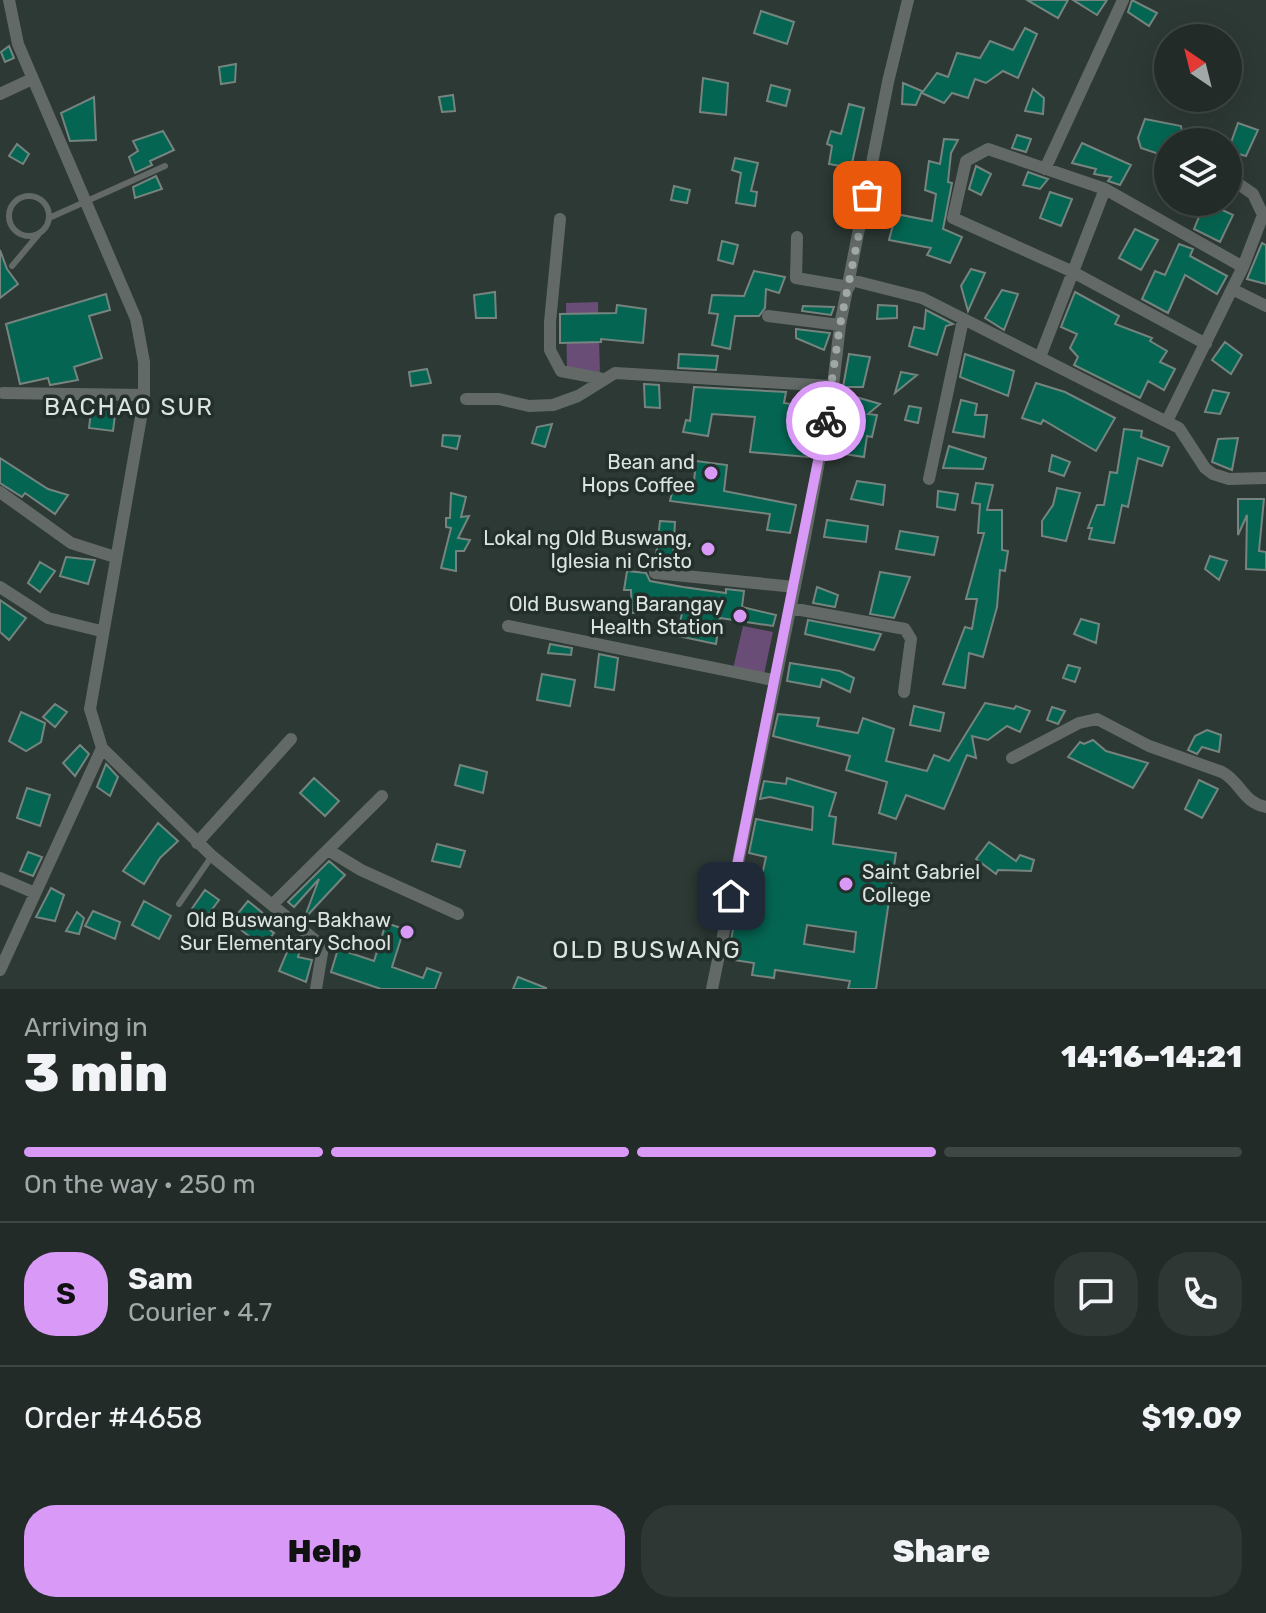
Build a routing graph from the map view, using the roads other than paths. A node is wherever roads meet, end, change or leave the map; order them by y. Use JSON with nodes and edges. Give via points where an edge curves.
{"nodes":[{"id":1,"x":9,"y":0,"type":"edge"},
{"id":2,"x":908,"y":0,"type":"edge"},
{"id":3,"x":1123,"y":0,"type":"edge"},
{"id":4,"x":32,"y":79,"type":"junction"},
{"id":5,"x":0,"y":94,"type":"edge"},
{"id":6,"x":165,"y":166,"type":"dead end"},
{"id":7,"x":1045,"y":169,"type":"junction"},
{"id":8,"x":1242,"y":186,"type":"edge"},
{"id":9,"x":1105,"y":189,"type":"junction"},
{"id":10,"x":84,"y":202,"type":"junction"},
{"id":11,"x":49,"y":218,"type":"junction"},
{"id":12,"x":560,"y":219,"type":"dead end"},
{"id":13,"x":39,"y":234,"type":"junction"},
{"id":14,"x":797,"y":237,"type":"dead end"},
{"id":15,"x":12,"y":266,"type":"dead end"},
{"id":16,"x":1243,"y":267,"type":"junction"},
{"id":17,"x":1071,"y":271,"type":"junction"},
{"id":18,"x":850,"y":283,"type":"junction"},
{"id":19,"x":1232,"y":289,"type":"junction"},
{"id":20,"x":1266,"y":306,"type":"edge"},
{"id":21,"x":768,"y":316,"type":"dead end"},
{"id":22,"x":963,"y":320,"type":"junction"},
{"id":23,"x":840,"y":325,"type":"junction"},
{"id":24,"x":1206,"y":344,"type":"junction"},
{"id":25,"x":1040,"y":357,"type":"junction"},
{"id":26,"x":603,"y":379,"type":"junction"},
{"id":27,"x":833,"y":386,"type":"junction"},
{"id":28,"x":3,"y":393,"type":"dead end"},
{"id":29,"x":144,"y":395,"type":"junction"},
{"id":30,"x":466,"y":399,"type":"dead end"},
{"id":31,"x":1167,"y":421,"type":"junction"},
{"id":32,"x":1266,"y":478,"type":"edge"},
{"id":33,"x":929,"y":479,"type":"dead end"},
{"id":34,"x":0,"y":492,"type":"edge"},
{"id":35,"x":115,"y":557,"type":"junction"},
{"id":36,"x":655,"y":573,"type":"dead end"},
{"id":37,"x":0,"y":587,"type":"edge"},
{"id":38,"x":795,"y":587,"type":"junction"},
{"id":39,"x":790,"y":608,"type":"junction"},
{"id":40,"x":508,"y":626,"type":"dead end"},
{"id":41,"x":101,"y":631,"type":"junction"},
{"id":42,"x":773,"y":680,"type":"junction"},
{"id":43,"x":904,"y":692,"type":"dead end"},
{"id":44,"x":291,"y":739,"type":"dead end"},
{"id":45,"x":102,"y":748,"type":"junction"},
{"id":46,"x":1012,"y":758,"type":"dead end"},
{"id":47,"x":382,"y":796,"type":"dead end"},
{"id":48,"x":1266,"y":807,"type":"edge"},
{"id":49,"x":197,"y":843,"type":"junction"},
{"id":50,"x":328,"y":850,"type":"junction"},
{"id":51,"x":212,"y":856,"type":"junction"},
{"id":52,"x":0,"y":878,"type":"edge"},
{"id":53,"x":35,"y":893,"type":"junction"},
{"id":54,"x":179,"y":904,"type":"dead end"},
{"id":55,"x":272,"y":905,"type":"junction"},
{"id":56,"x":458,"y":914,"type":"dead end"},
{"id":57,"x":0,"y":970,"type":"edge"},
{"id":58,"x":316,"y":989,"type":"edge"},
{"id":59,"x":712,"y":989,"type":"edge"}],
"edges":[{"from":1,"to":4,"type":"street"},
{"from":2,"to":18,"type":"street"},
{"from":3,"to":7,"type":"street"},
{"from":4,"to":5,"type":"street"},
{"from":4,"to":10,"type":"street"},
{"from":6,"to":10,"type":"lane"},
{"from":7,"to":9,"type":"street"},
{"from":7,"to":17,"type":"street","via":[[988,149],[970,157],[953,218]]},
{"from":8,"to":16,"type":"street","via":[[1253,194],[1263,215]]},
{"from":9,"to":16,"type":"street"},
{"from":9,"to":17,"type":"street"},
{"from":10,"to":11,"type":"lane"},
{"from":10,"to":29,"type":"street","via":[[136,319]]},
{"from":11,"to":13,"type":"lane"},
{"from":11,"to":13,"type":"lane","via":[[47,206],[37,197],[23,197],[12,205],[9,218],[14,230],[26,236]]},
{"from":12,"to":26,"type":"street","via":[[550,350],[561,371]]},
{"from":13,"to":15,"type":"lane"},
{"from":14,"to":18,"type":"street","via":[[796,278]]},
{"from":16,"to":19,"type":"street"},
{"from":17,"to":24,"type":"street"},
{"from":17,"to":25,"type":"street"},
{"from":18,"to":22,"type":"street","via":[[922,298]]},
{"from":18,"to":23,"type":"street"},
{"from":19,"to":20,"type":"street"},
{"from":19,"to":24,"type":"street"},
{"from":21,"to":23,"type":"street"},
{"from":22,"to":25,"type":"street"},
{"from":22,"to":33,"type":"street"},
{"from":23,"to":27,"type":"street"},
{"from":24,"to":31,"type":"street"},
{"from":25,"to":31,"type":"street"},
{"from":26,"to":27,"type":"street","via":[[615,373]]},
{"from":26,"to":30,"type":"street","via":[[553,405]]},
{"from":27,"to":38,"type":"street"},
{"from":28,"to":29,"type":"street"},
{"from":29,"to":35,"type":"street"},
{"from":31,"to":32,"type":"street","via":[[1179,428],[1213,474]]},
{"from":34,"to":35,"type":"street","via":[[71,543]]},
{"from":35,"to":41,"type":"street"},
{"from":36,"to":38,"type":"street"},
{"from":37,"to":41,"type":"street","via":[[48,618]]},
{"from":38,"to":39,"type":"street"},
{"from":39,"to":42,"type":"street"},
{"from":39,"to":43,"type":"street","via":[[905,629],[911,639]]},
{"from":40,"to":42,"type":"street"},
{"from":41,"to":45,"type":"street","via":[[90,709]]},
{"from":42,"to":59,"type":"street"},
{"from":44,"to":49,"type":"street"},
{"from":45,"to":49,"type":"street"},
{"from":45,"to":53,"type":"street"},
{"from":46,"to":48,"type":"street","via":[[1097,719],[1149,746],[1232,777],[1249,802]]},
{"from":47,"to":50,"type":"street"},
{"from":49,"to":51,"type":"street"},
{"from":50,"to":55,"type":"street"},
{"from":50,"to":56,"type":"street"},
{"from":51,"to":54,"type":"lane"},
{"from":51,"to":55,"type":"street"},
{"from":52,"to":53,"type":"street"},
{"from":53,"to":57,"type":"street"},
{"from":55,"to":58,"type":"street","via":[[316,941],[322,953]]}]}
